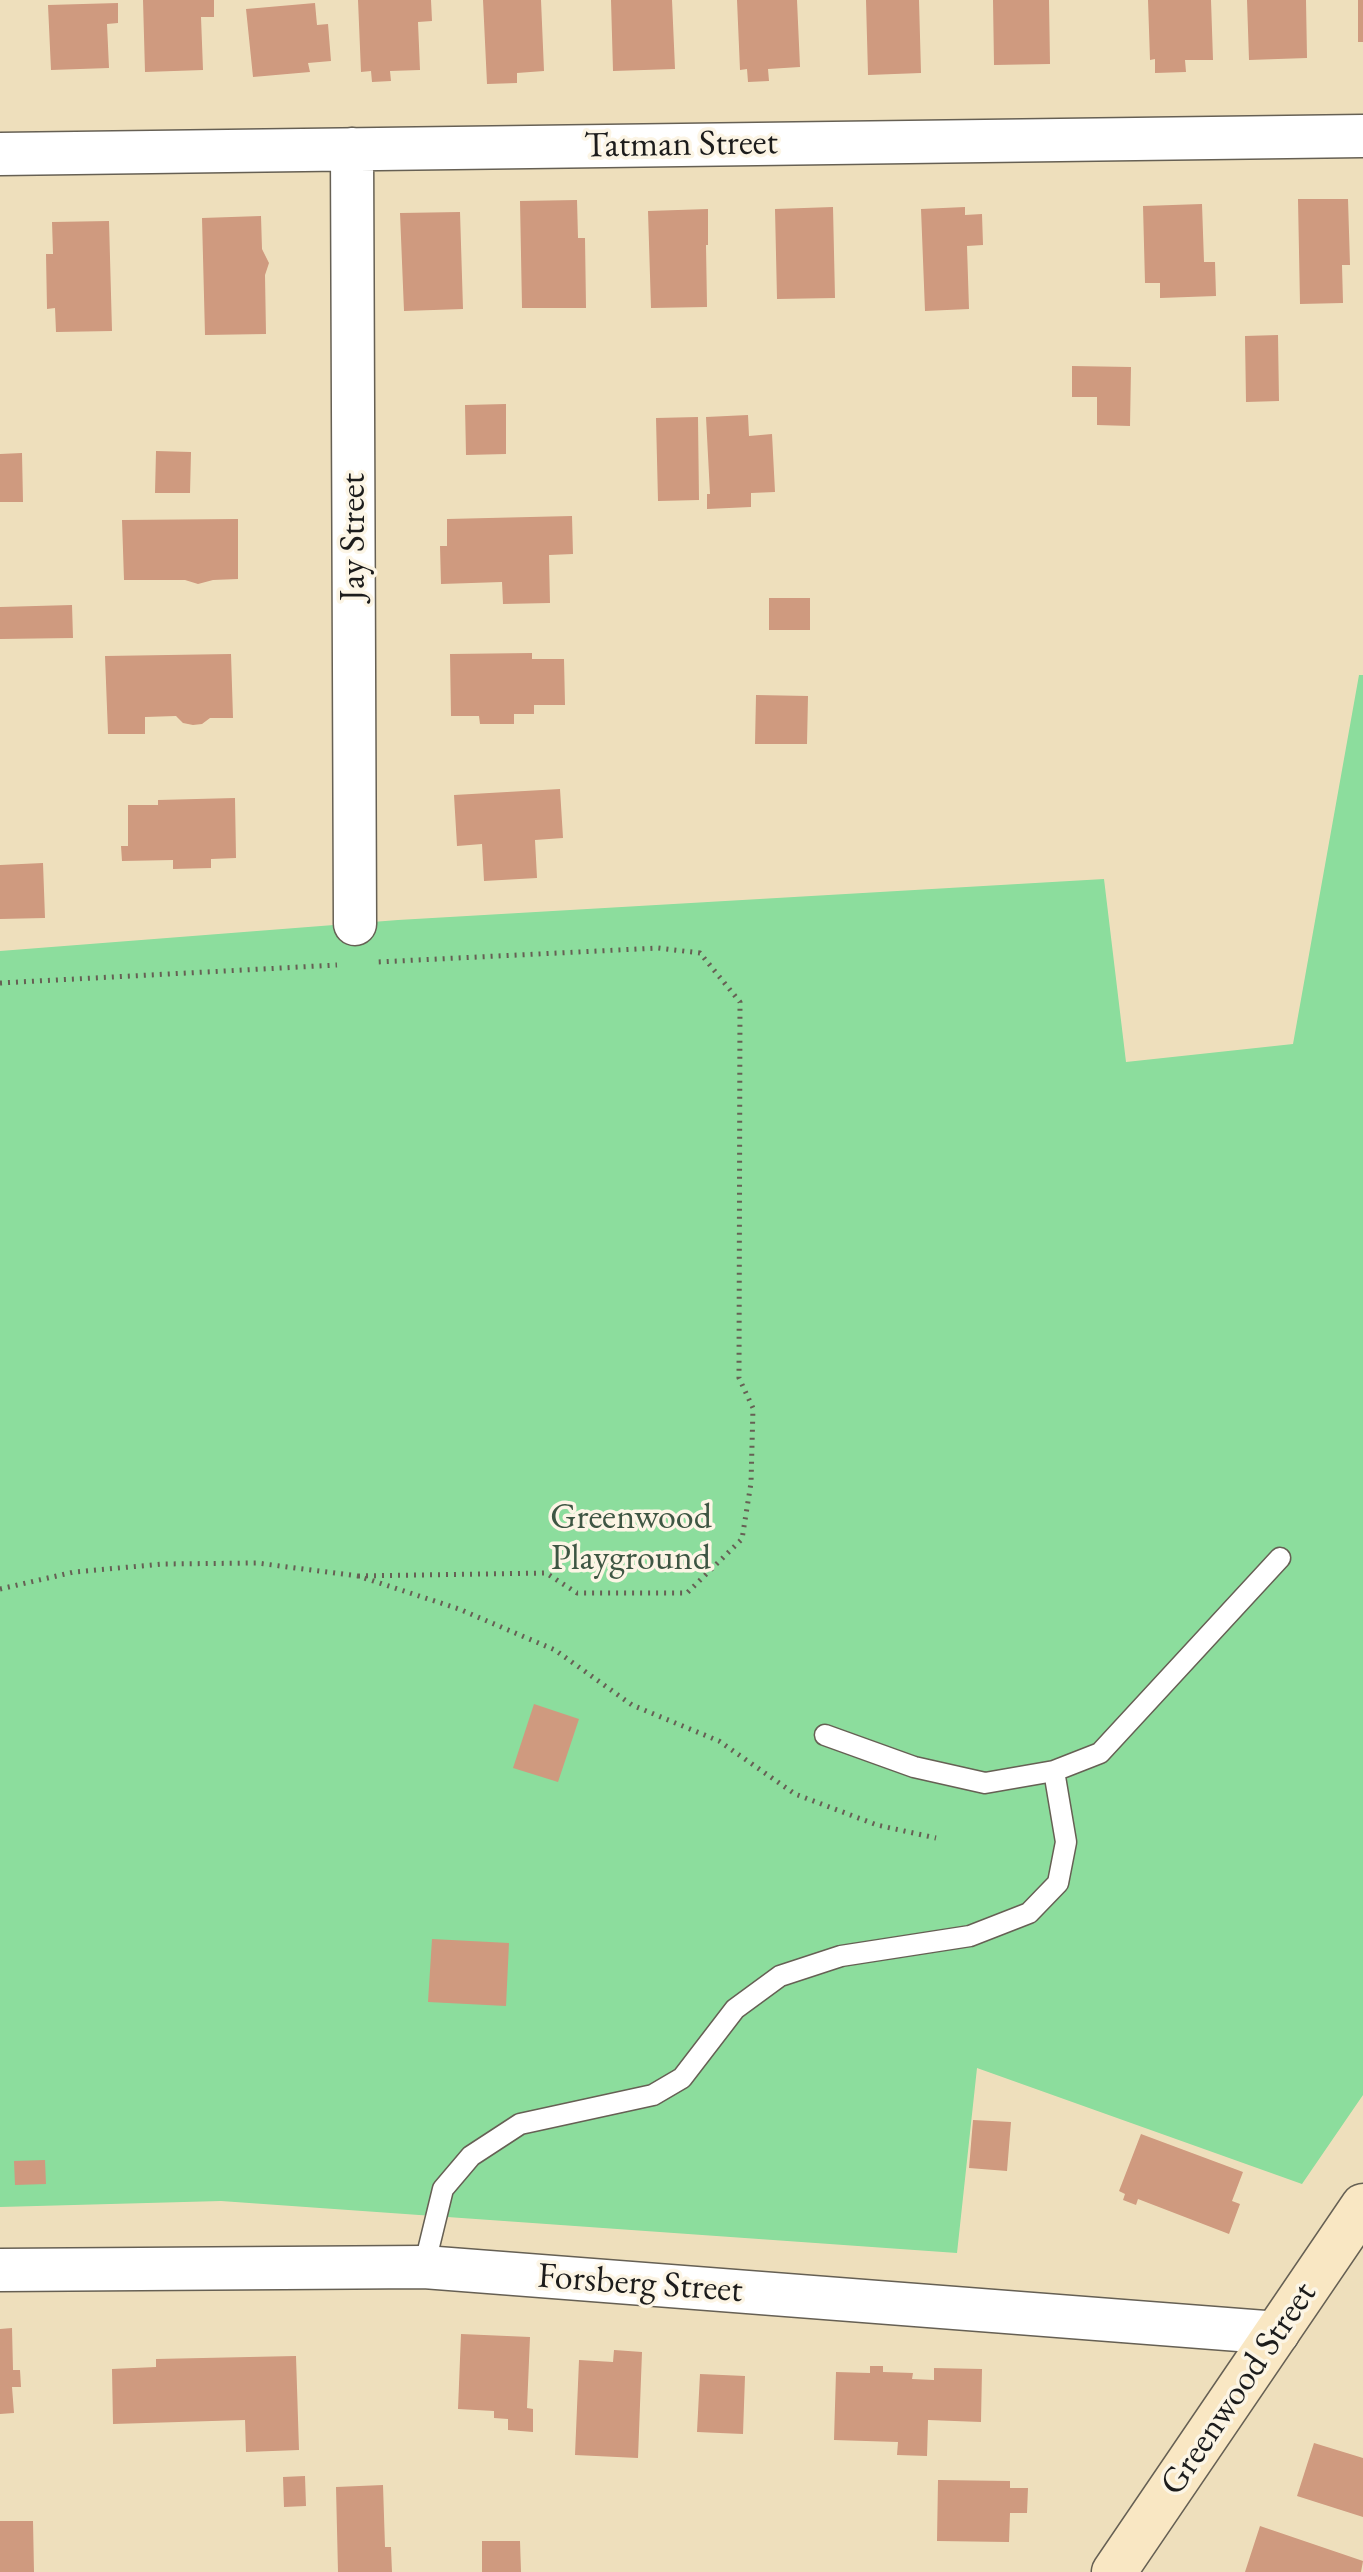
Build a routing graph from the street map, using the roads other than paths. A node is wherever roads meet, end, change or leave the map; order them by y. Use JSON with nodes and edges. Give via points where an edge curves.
{"nodes":[{"id":1,"x":1363,"y":136,"type":"edge"},
{"id":2,"x":352,"y":149,"type":"junction"},
{"id":3,"x":0,"y":154,"type":"edge"},
{"id":4,"x":355,"y":924,"type":"dead end"},
{"id":5,"x":1280,"y":1558,"type":"dead end"},
{"id":6,"x":825,"y":1735,"type":"dead end"},
{"id":7,"x":1054,"y":1771,"type":"junction"},
{"id":8,"x":1363,"y":2206,"type":"edge"},
{"id":9,"x":424,"y":2267,"type":"junction"},
{"id":10,"x":0,"y":2270,"type":"edge"},
{"id":11,"x":1278,"y":2333,"type":"junction"},
{"id":12,"x":1114,"y":2572,"type":"edge"}],
"edges":[{"from":1,"to":2,"type":"street","name":"Tatman Street"},
{"from":2,"to":3,"type":"street","name":"Tatman Street"},
{"from":2,"to":4,"type":"street","name":"Jay Street"},
{"from":5,"to":7,"type":"lane","via":[[1100,1753]]},
{"from":6,"to":7,"type":"lane","via":[[914,1767],[985,1783]]},
{"from":7,"to":9,"type":"lane","via":[[1066,1842],[1058,1883],[1029,1913],[970,1936],[841,1956],[780,1976],[735,2009],[682,2078],[653,2095],[520,2124],[471,2156],[443,2189]]},
{"from":8,"to":11,"type":"main road","name":"Greenwood Street"},
{"from":9,"to":10,"type":"street","name":"Forsberg Street"},
{"from":9,"to":11,"type":"street","name":"Forsberg Street"},
{"from":11,"to":12,"type":"main road","name":"Greenwood Street"}]}
